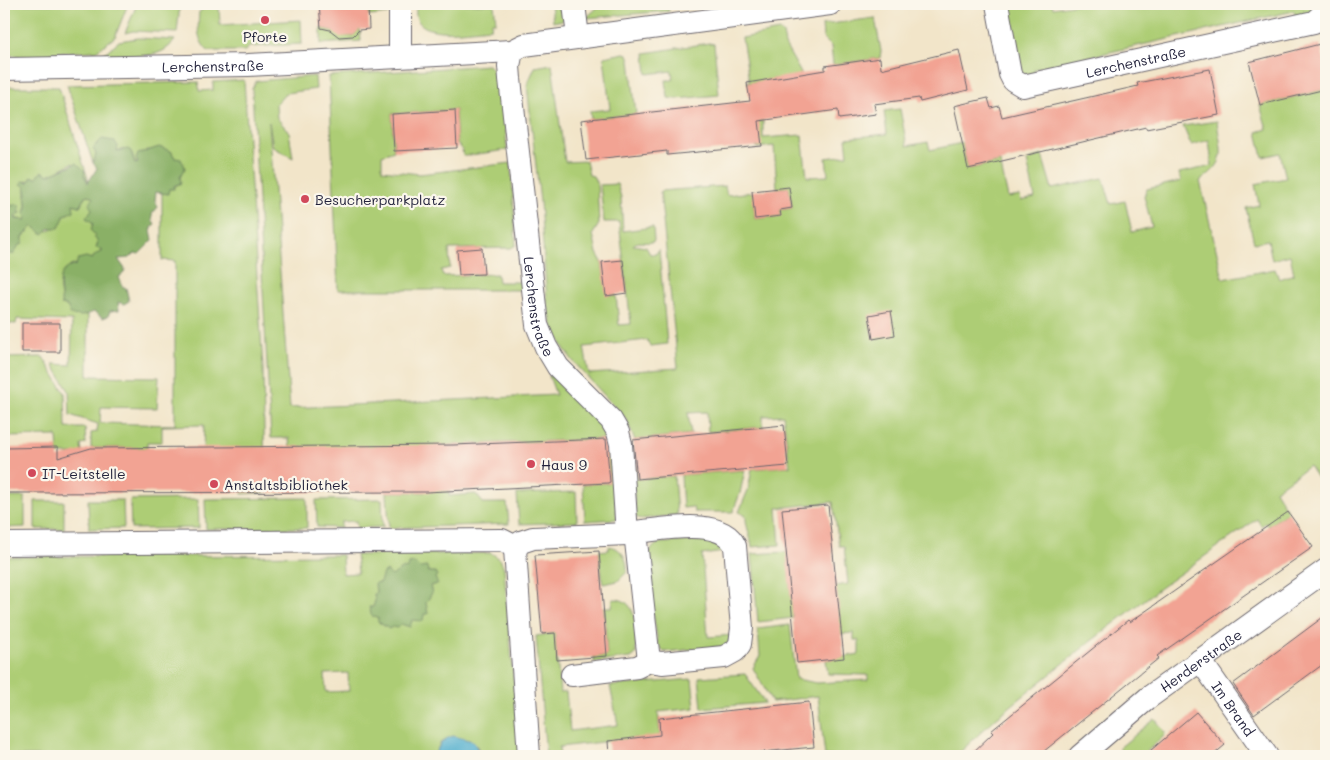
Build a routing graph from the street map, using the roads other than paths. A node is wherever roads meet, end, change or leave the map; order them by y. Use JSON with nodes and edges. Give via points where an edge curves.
{"nodes":[{"id":1,"x":400,"y":4,"type":"edge"},
{"id":2,"x":574,"y":4,"type":"edge"},
{"id":3,"x":830,"y":4,"type":"edge"},
{"id":4,"x":997,"y":4,"type":"edge"},
{"id":5,"x":1324,"y":4,"type":"edge"},
{"id":6,"x":578,"y":37,"type":"junction"},
{"id":7,"x":512,"y":51,"type":"junction"},
{"id":8,"x":400,"y":56,"type":"junction"},
{"id":9,"x":4,"y":69,"type":"edge"},
{"id":10,"x":624,"y":533,"type":"junction"},
{"id":11,"x":4,"y":544,"type":"edge"},
{"id":12,"x":515,"y":549,"type":"junction"},
{"id":13,"x":1326,"y":570,"type":"edge"},
{"id":14,"x":1200,"y":660,"type":"junction"},
{"id":15,"x":649,"y":661,"type":"junction"},
{"id":16,"x":572,"y":675,"type":"dead end"},
{"id":17,"x":529,"y":756,"type":"edge"},
{"id":18,"x":1080,"y":756,"type":"edge"},
{"id":19,"x":1267,"y":756,"type":"edge"}],
"edges":[{"from":1,"to":8,"type":"street"},
{"from":2,"to":6,"type":"street"},
{"from":3,"to":6,"type":"street","name":"Lerchenstraße"},
{"from":4,"to":5,"type":"street","name":"Lerchenstraße","via":[[1010,74],[1023,86],[1314,22],[1323,14]]},
{"from":6,"to":7,"type":"street","name":"Lerchenstraße","via":[[524,45]]},
{"from":7,"to":8,"type":"street","name":"Lerchenstraße"},
{"from":7,"to":10,"type":"street","name":"Lerchenstraße","via":[[510,79],[535,315],[541,336],[558,367],[604,413],[618,432]]},
{"from":8,"to":9,"type":"street","name":"Lerchenstraße","via":[[238,65]]},
{"from":10,"to":12,"type":"street","via":[[533,538],[520,542]]},
{"from":10,"to":15,"type":"street","name":"Lerchenstraße"},
{"from":10,"to":15,"type":"street","via":[[680,528],[715,529],[728,536],[735,546],[742,636],[736,651],[724,657],[662,663]]},
{"from":11,"to":12,"type":"street","via":[[502,540]]},
{"from":12,"to":17,"type":"street"},
{"from":13,"to":14,"type":"street","name":"Herderstraße"},
{"from":14,"to":18,"type":"street","name":"Herderstraße","via":[[1148,698]]},
{"from":14,"to":19,"type":"street","name":"Im Brand"},
{"from":15,"to":16,"type":"street","via":[[636,668]]}]}
